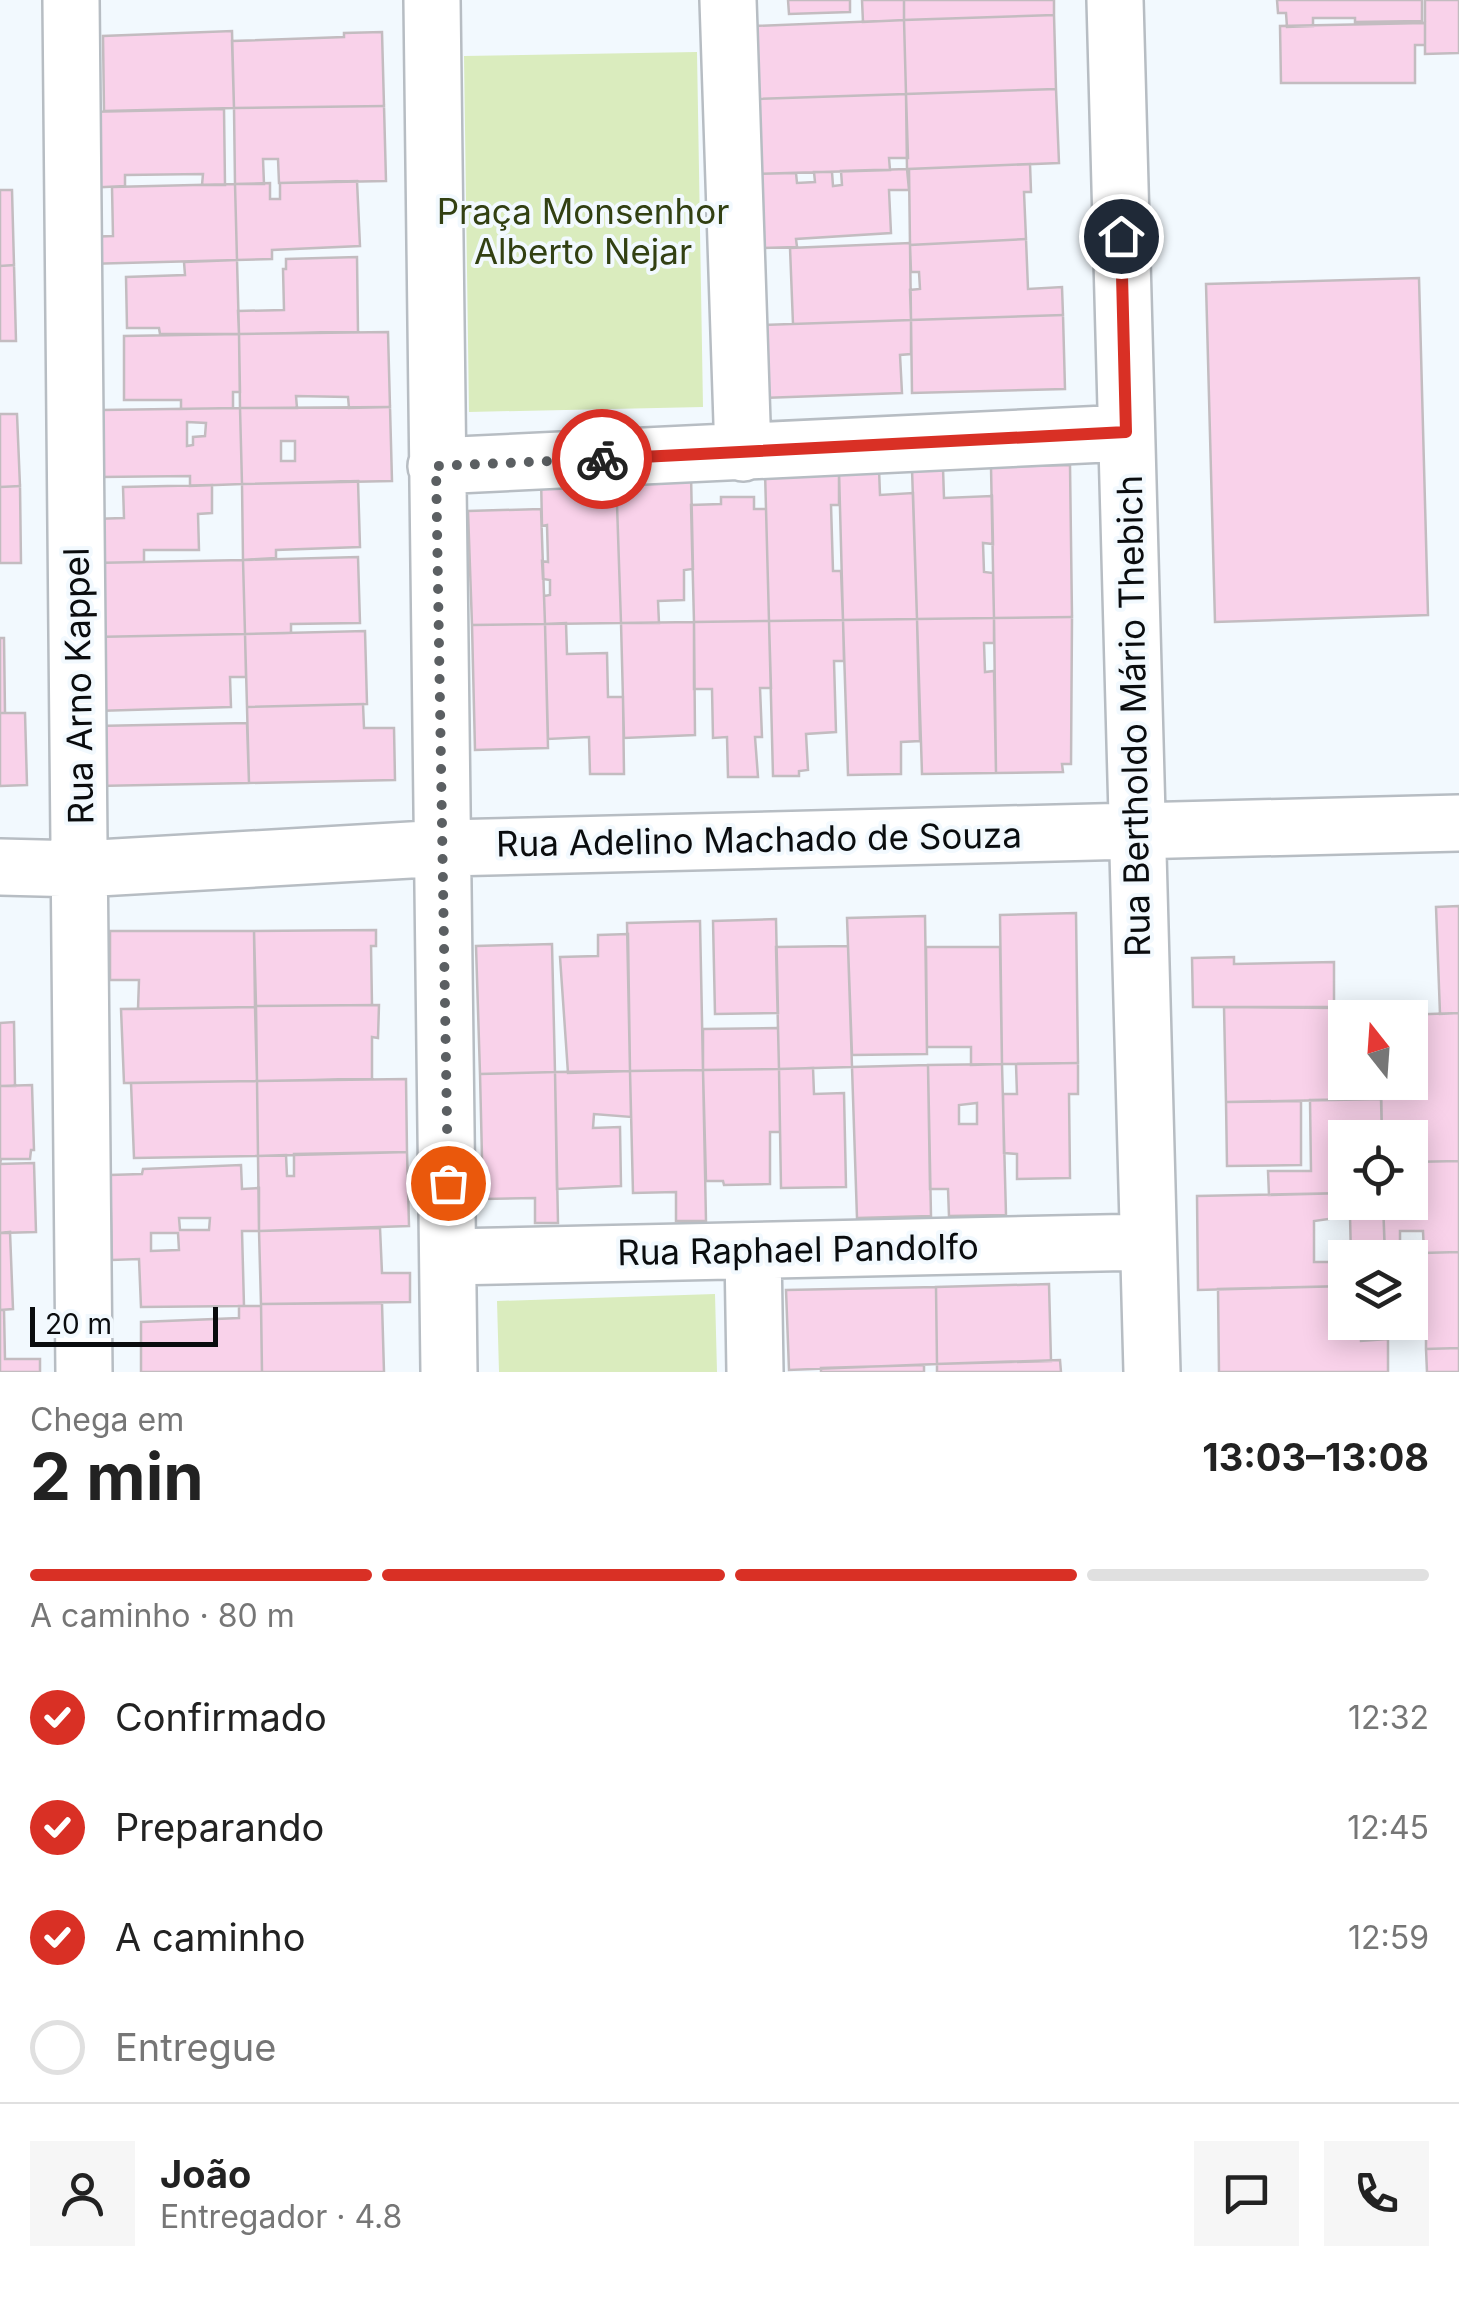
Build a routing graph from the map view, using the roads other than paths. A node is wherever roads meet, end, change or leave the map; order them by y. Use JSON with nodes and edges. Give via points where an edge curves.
{"nodes":[{"id":1,"x":71,"y":0,"type":"edge"},
{"id":2,"x":432,"y":0,"type":"edge"},
{"id":3,"x":728,"y":0,"type":"edge"},
{"id":4,"x":1115,"y":0,"type":"edge"},
{"id":5,"x":1126,"y":432,"type":"junction"},
{"id":6,"x":743,"y":454,"type":"junction"},
{"id":7,"x":436,"y":466,"type":"junction"},
{"id":8,"x":1459,"y":823,"type":"edge"},
{"id":9,"x":1136,"y":831,"type":"junction"},
{"id":10,"x":444,"y":848,"type":"junction"},
{"id":11,"x":0,"y":867,"type":"edge"},
{"id":12,"x":81,"y":869,"type":"junction"},
{"id":13,"x":1148,"y":1242,"type":"junction"},
{"id":14,"x":753,"y":1251,"type":"junction"},
{"id":15,"x":448,"y":1258,"type":"junction"},
{"id":16,"x":84,"y":1372,"type":"edge"},
{"id":17,"x":449,"y":1372,"type":"edge"},
{"id":18,"x":756,"y":1372,"type":"edge"},
{"id":19,"x":1152,"y":1372,"type":"edge"}],
"edges":[{"from":1,"to":12,"type":"street","name":"Rua Arno Kappel"},
{"from":2,"to":7,"type":"street"},
{"from":3,"to":6,"type":"street"},
{"from":4,"to":5,"type":"street","name":"Rua Bertholdo Mário Thebich"},
{"from":5,"to":6,"type":"street"},
{"from":5,"to":9,"type":"street","name":"Rua Bertholdo Mário Thebich"},
{"from":6,"to":7,"type":"street"},
{"from":7,"to":10,"type":"street"},
{"from":8,"to":9,"type":"street","name":"Rua Adelino Machado de Souza"},
{"from":9,"to":10,"type":"street","name":"Rua Adelino Machado de Souza"},
{"from":9,"to":13,"type":"street","name":"Rua Bertholdo Mário Thebich"},
{"from":10,"to":12,"type":"street","name":"Rua Adelino Machado de Souza"},
{"from":10,"to":15,"type":"street"},
{"from":11,"to":12,"type":"street","name":"Rua Adelino Machado de Souza"},
{"from":12,"to":16,"type":"street","name":"Rua Arno Kappel"},
{"from":13,"to":14,"type":"street","name":"Rua Raphael Pandolfo"},
{"from":13,"to":19,"type":"street","name":"Rua Bertholdo Mário Thebich"},
{"from":14,"to":15,"type":"street","name":"Rua Raphael Pandolfo"},
{"from":14,"to":18,"type":"street"},
{"from":15,"to":17,"type":"street"}]}
